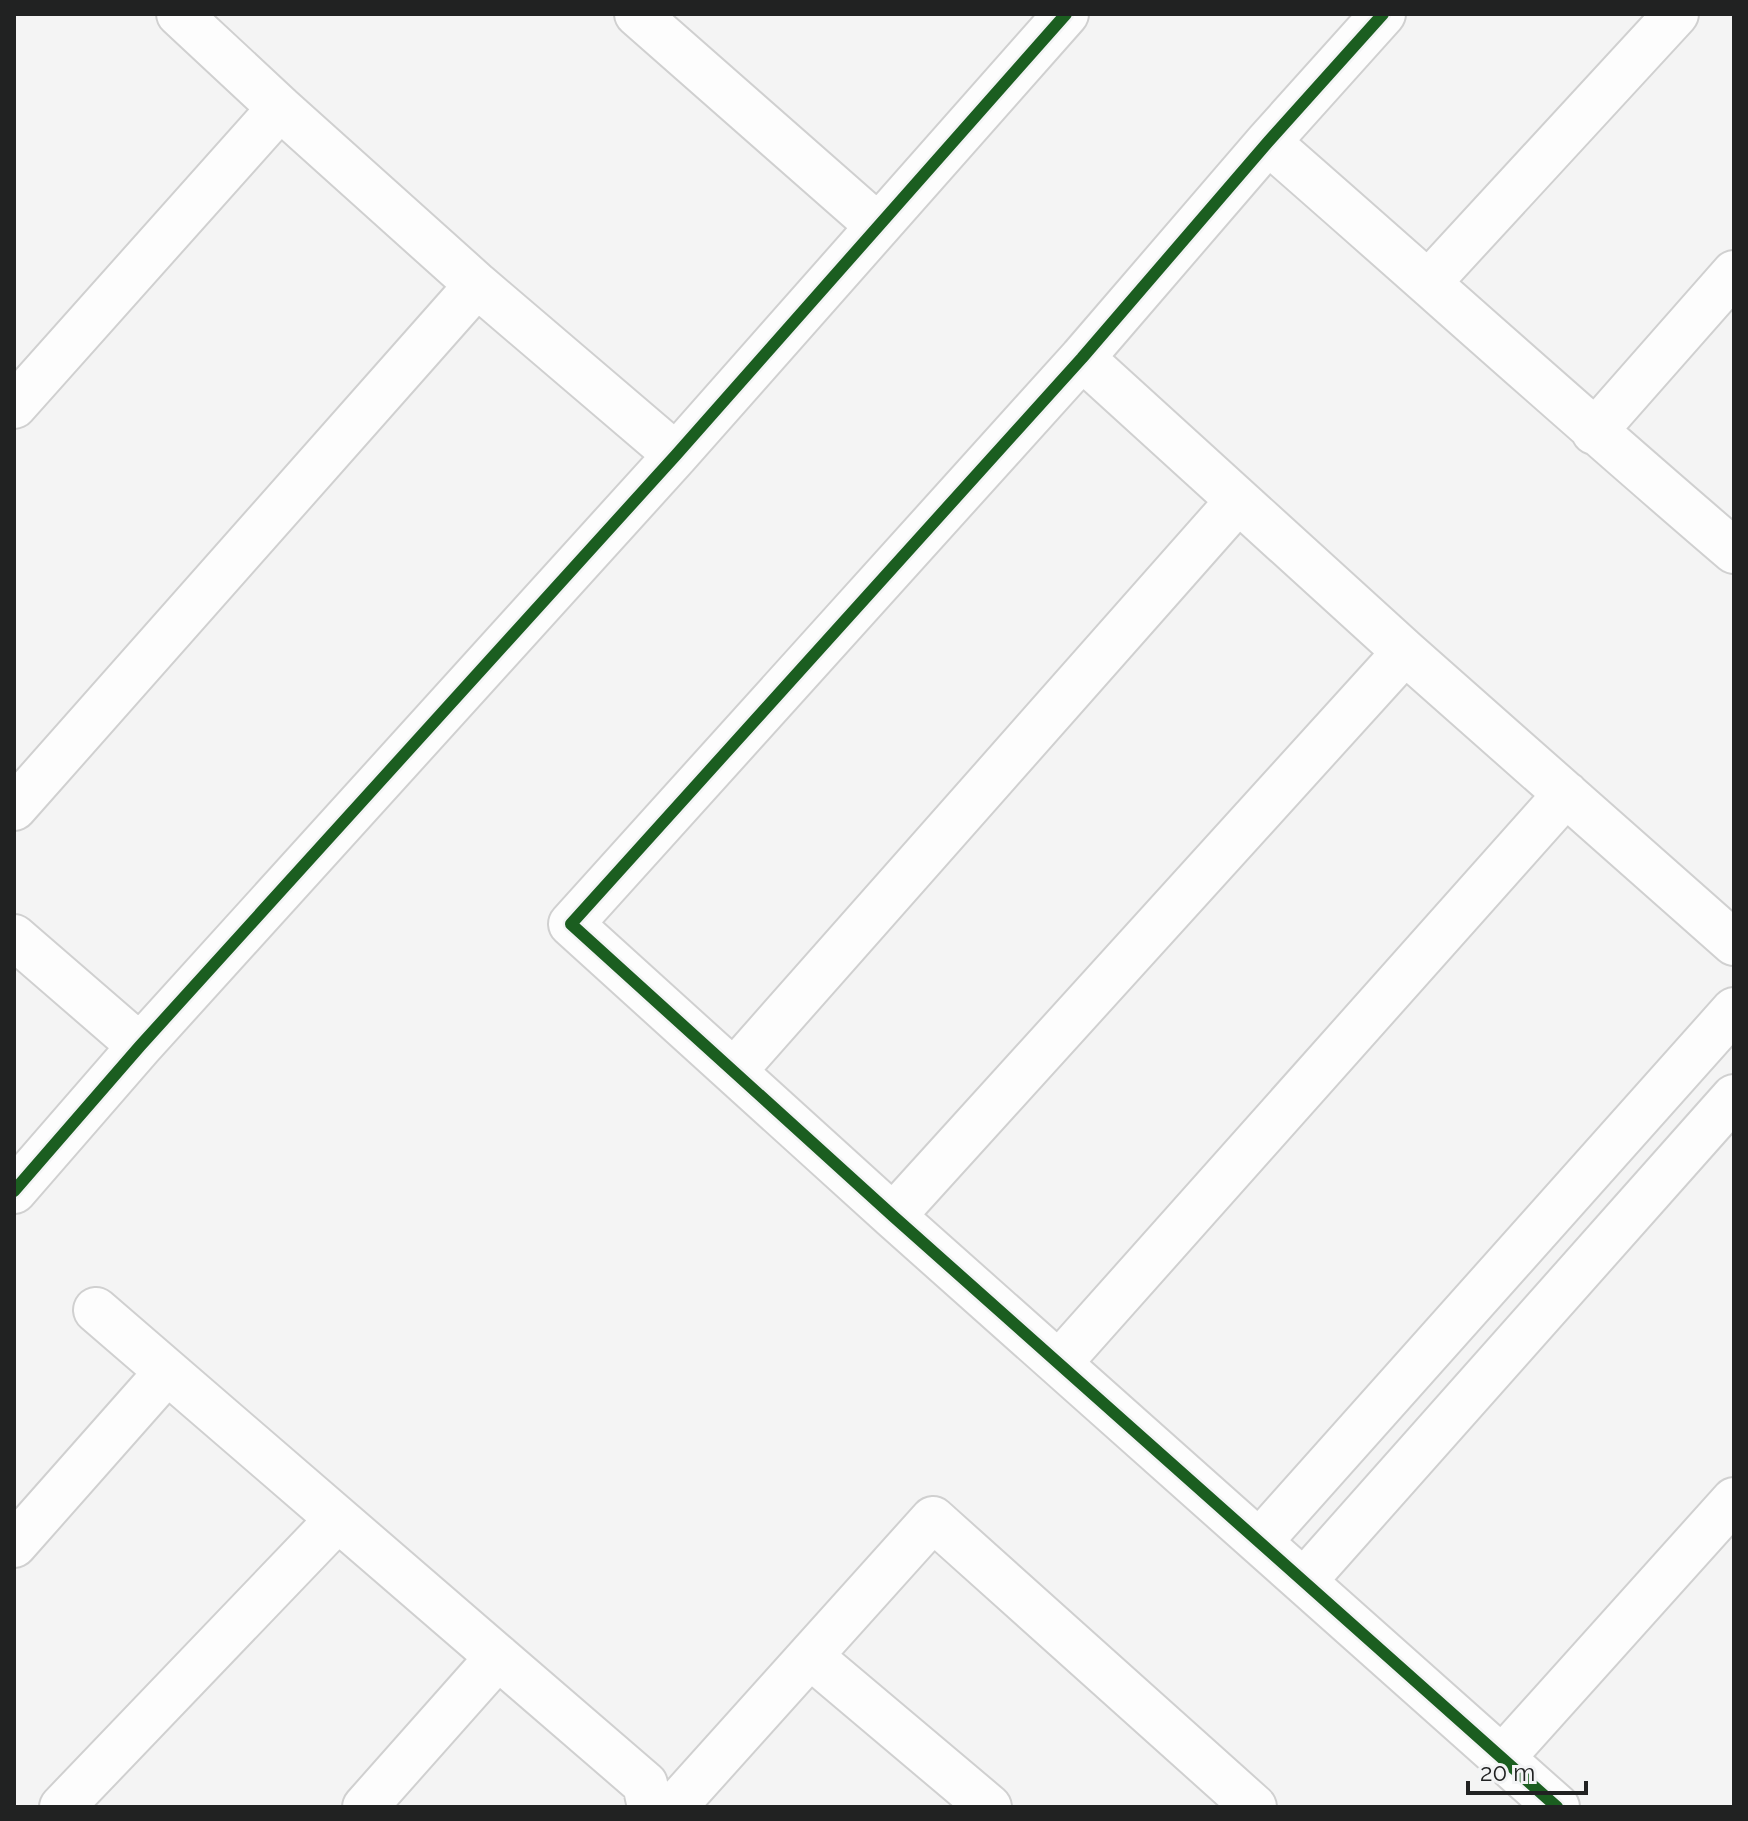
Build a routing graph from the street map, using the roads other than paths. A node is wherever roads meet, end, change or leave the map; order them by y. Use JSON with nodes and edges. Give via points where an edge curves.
{"nodes":[{"id":1,"x":179,"y":14,"type":"edge"},
{"id":2,"x":637,"y":14,"type":"edge"},
{"id":3,"x":1066,"y":14,"type":"edge"},
{"id":4,"x":1383,"y":14,"type":"edge"},
{"id":5,"x":1676,"y":14,"type":"edge"},
{"id":6,"x":280,"y":108,"type":"junction"},
{"id":7,"x":1268,"y":142,"type":"junction"},
{"id":8,"x":878,"y":226,"type":"junction"},
{"id":9,"x":1734,"y":273,"type":"edge"},
{"id":10,"x":1429,"y":282,"type":"junction"},
{"id":11,"x":477,"y":285,"type":"junction"},
{"id":12,"x":1082,"y":358,"type":"junction"},
{"id":13,"x":14,"y":406,"type":"edge"},
{"id":14,"x":1594,"y":432,"type":"junction"},
{"id":15,"x":676,"y":455,"type":"junction"},
{"id":16,"x":1238,"y":501,"type":"junction"},
{"id":17,"x":1734,"y":551,"type":"edge"},
{"id":18,"x":1405,"y":652,"type":"junction"},
{"id":19,"x":1566,"y":794,"type":"junction"},
{"id":20,"x":14,"y":808,"type":"edge"},
{"id":21,"x":14,"y":937,"type":"edge"},
{"id":22,"x":1734,"y":943,"type":"edge"},
{"id":23,"x":1734,"y":1010,"type":"edge"},
{"id":24,"x":140,"y":1046,"type":"junction"},
{"id":25,"x":734,"y":1071,"type":"junction"},
{"id":26,"x":1734,"y":1097,"type":"edge"},
{"id":27,"x":14,"y":1191,"type":"edge"},
{"id":28,"x":893,"y":1216,"type":"junction"},
{"id":29,"x":96,"y":1310,"type":"dead end"},
{"id":30,"x":1059,"y":1363,"type":"junction"},
{"id":31,"x":167,"y":1372,"type":"junction"},
{"id":32,"x":1734,"y":1500,"type":"edge"},
{"id":33,"x":338,"y":1519,"type":"junction"},
{"id":34,"x":1260,"y":1541,"type":"junction"},
{"id":35,"x":14,"y":1545,"type":"edge"},
{"id":36,"x":1304,"y":1581,"type":"junction"},
{"id":37,"x":810,"y":1656,"type":"junction"},
{"id":38,"x":498,"y":1657,"type":"junction"},
{"id":39,"x":1502,"y":1758,"type":"junction"},
{"id":40,"x":62,"y":1807,"type":"edge"},
{"id":41,"x":365,"y":1807,"type":"edge"},
{"id":42,"x":650,"y":1807,"type":"edge"},
{"id":43,"x":674,"y":1807,"type":"edge"},
{"id":44,"x":989,"y":1807,"type":"edge"},
{"id":45,"x":1254,"y":1807,"type":"edge"},
{"id":46,"x":1557,"y":1807,"type":"edge"}],
"edges":[{"from":1,"to":6,"type":"street"},
{"from":2,"to":8,"type":"street"},
{"from":3,"to":8,"type":"street"},
{"from":4,"to":7,"type":"street"},
{"from":5,"to":10,"type":"street"},
{"from":6,"to":11,"type":"street"},
{"from":6,"to":13,"type":"street"},
{"from":7,"to":10,"type":"street"},
{"from":7,"to":12,"type":"street"},
{"from":8,"to":15,"type":"street"},
{"from":9,"to":14,"type":"street"},
{"from":10,"to":14,"type":"street"},
{"from":11,"to":15,"type":"street"},
{"from":11,"to":20,"type":"street"},
{"from":12,"to":16,"type":"street"},
{"from":12,"to":25,"type":"street","via":[[571,924]]},
{"from":14,"to":17,"type":"street"},
{"from":15,"to":24,"type":"street"},
{"from":16,"to":18,"type":"street"},
{"from":16,"to":25,"type":"street"},
{"from":18,"to":19,"type":"street"},
{"from":18,"to":28,"type":"street"},
{"from":19,"to":22,"type":"street"},
{"from":19,"to":30,"type":"street"},
{"from":21,"to":24,"type":"street"},
{"from":23,"to":34,"type":"street"},
{"from":24,"to":27,"type":"street"},
{"from":25,"to":28,"type":"street"},
{"from":26,"to":36,"type":"street"},
{"from":28,"to":30,"type":"street"},
{"from":29,"to":31,"type":"street"},
{"from":30,"to":34,"type":"street"},
{"from":31,"to":33,"type":"street"},
{"from":31,"to":35,"type":"street"},
{"from":32,"to":39,"type":"street"},
{"from":33,"to":38,"type":"street"},
{"from":33,"to":40,"type":"street"},
{"from":34,"to":36,"type":"street"},
{"from":36,"to":39,"type":"street"},
{"from":37,"to":43,"type":"street"},
{"from":37,"to":44,"type":"street"},
{"from":37,"to":45,"type":"street","via":[[933,1519]]},
{"from":38,"to":41,"type":"street"},
{"from":38,"to":42,"type":"street","via":[[645,1784]]},
{"from":39,"to":46,"type":"street"}]}
